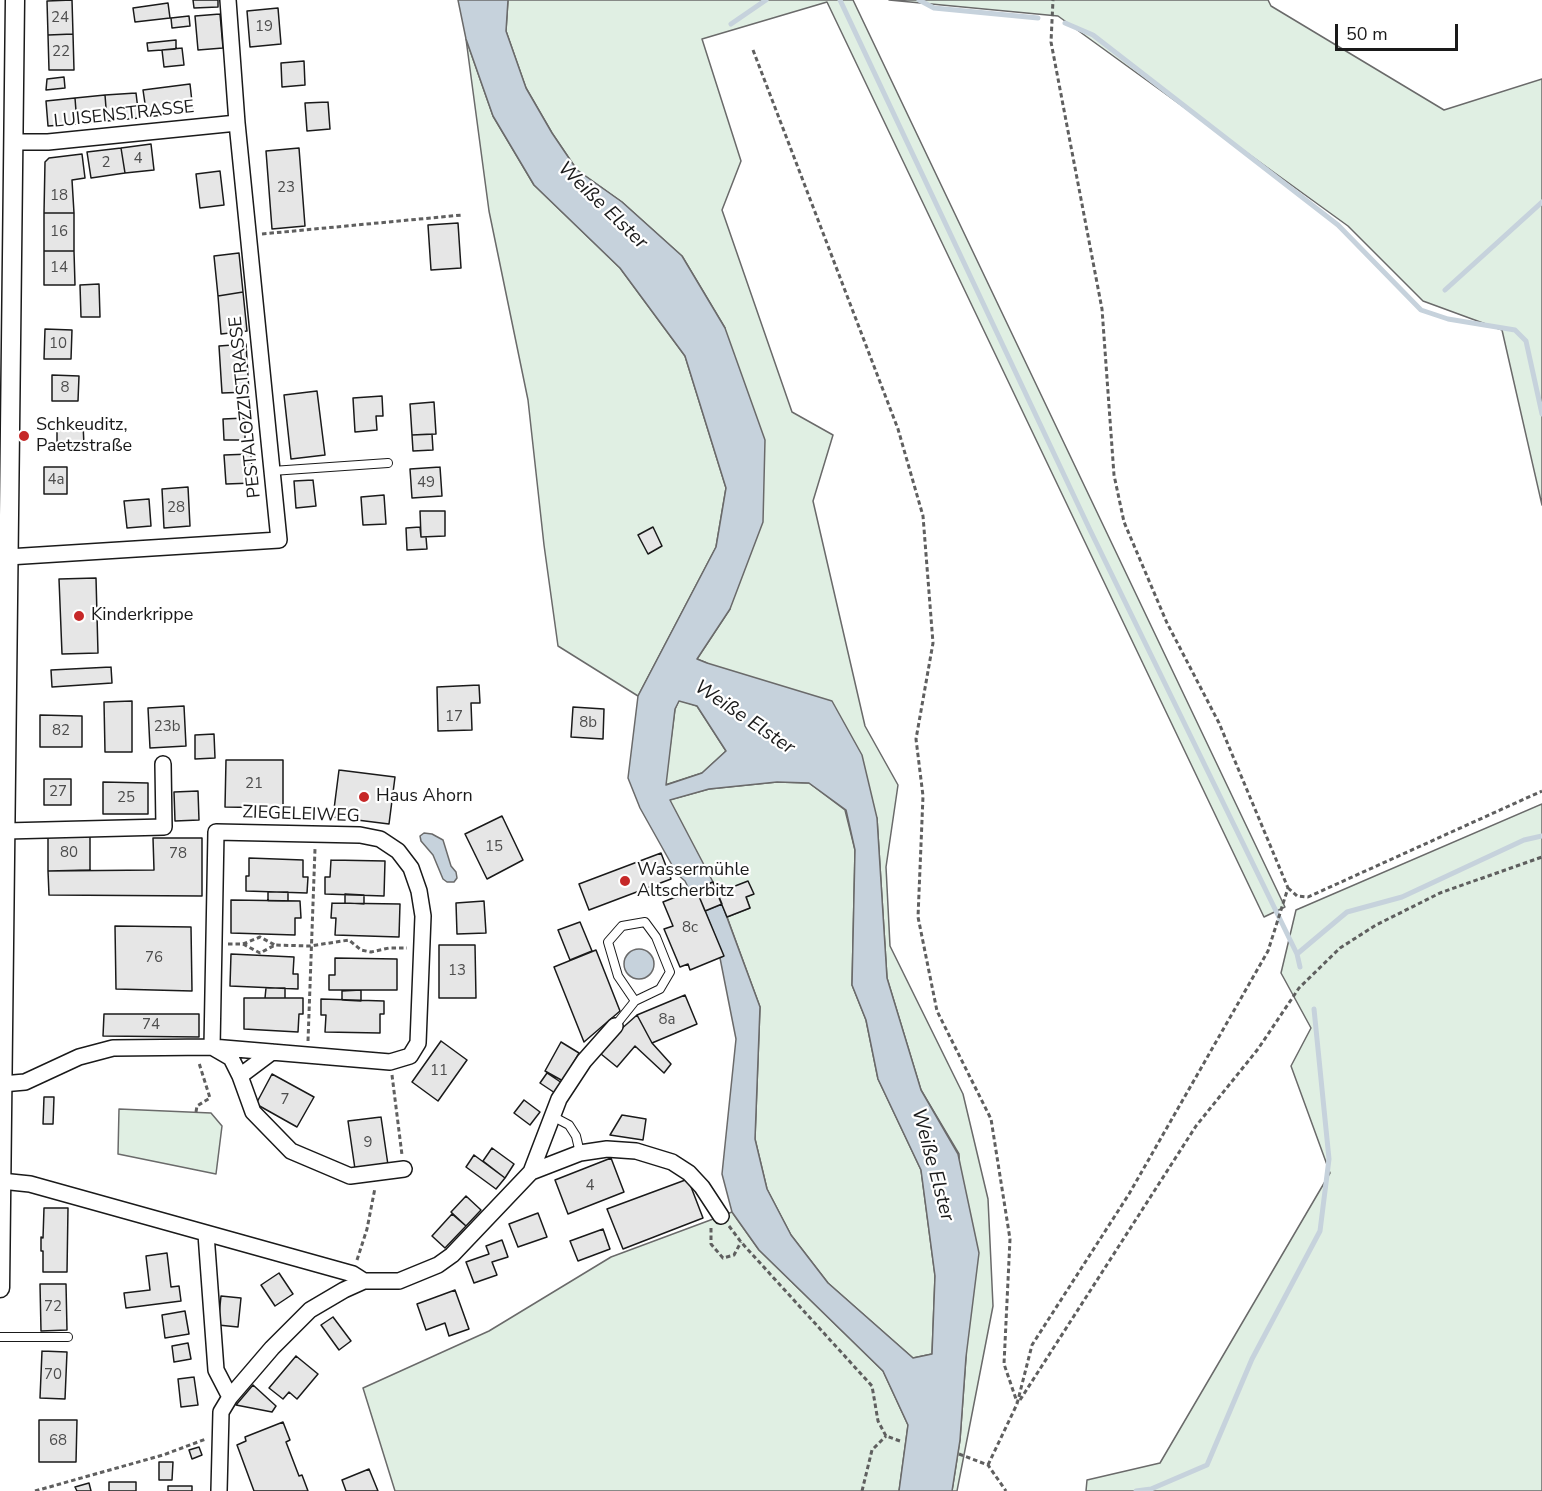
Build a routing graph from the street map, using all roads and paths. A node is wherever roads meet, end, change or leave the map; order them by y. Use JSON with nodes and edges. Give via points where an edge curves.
{"nodes":[{"id":1,"x":15,"y":0,"type":"edge"},
{"id":2,"x":228,"y":0,"type":"edge"},
{"id":3,"x":1053,"y":0,"type":"edge"},
{"id":4,"x":753,"y":50,"type":"dead end"},
{"id":5,"x":237,"y":123,"type":"junction"},
{"id":6,"x":14,"y":142,"type":"junction"},
{"id":7,"x":462,"y":215,"type":"dead end"},
{"id":8,"x":248,"y":235,"type":"junction"},
{"id":9,"x":5,"y":348,"type":"edge"},
{"id":10,"x":388,"y":464,"type":"dead end"},
{"id":11,"x":272,"y":471,"type":"junction"},
{"id":12,"x":8,"y":557,"type":"junction"},
{"id":13,"x":4,"y":638,"type":"edge"},
{"id":14,"x":163,"y":764,"type":"dead end"},
{"id":15,"x":1542,"y":791,"type":"edge"},
{"id":16,"x":6,"y":831,"type":"junction"},
{"id":17,"x":316,"y":833,"type":"junction"},
{"id":18,"x":1542,"y":857,"type":"edge"},
{"id":19,"x":1288,"y":888,"type":"junction"},
{"id":20,"x":214,"y":944,"type":"junction"},
{"id":21,"x":243,"y":944,"type":"junction"},
{"id":22,"x":275,"y":945,"type":"junction"},
{"id":23,"x":310,"y":946,"type":"junction"},
{"id":24,"x":422,"y":948,"type":"junction"},
{"id":25,"x":635,"y":1000,"type":"junction"},
{"id":26,"x":615,"y":1026,"type":"joint"},
{"id":27,"x":204,"y":1047,"type":"junction"},
{"id":28,"x":272,"y":1052,"type":"junction"},
{"id":29,"x":307,"y":1055,"type":"junction"},
{"id":30,"x":390,"y":1062,"type":"junction"},
{"id":31,"x":240,"y":1076,"type":"junction"},
{"id":32,"x":2,"y":1084,"type":"junction"},
{"id":33,"x":196,"y":1112,"type":"dead end"},
{"id":34,"x":551,"y":1115,"type":"junction"},
{"id":35,"x":1,"y":1119,"type":"edge"},
{"id":36,"x":580,"y":1153,"type":"junction"},
{"id":37,"x":404,"y":1168,"type":"joint"},
{"id":38,"x":379,"y":1172,"type":"junction"},
{"id":39,"x":531,"y":1172,"type":"junction"},
{"id":40,"x":1,"y":1181,"type":"edge"},
{"id":41,"x":721,"y":1216,"type":"joint"},
{"id":42,"x":206,"y":1234,"type":"junction"},
{"id":43,"x":359,"y":1278,"type":"junction"},
{"id":44,"x":0,"y":1288,"type":"edge"},
{"id":45,"x":0,"y":1337,"type":"edge"},
{"id":46,"x":68,"y":1337,"type":"dead end"},
{"id":47,"x":230,"y":1397,"type":"junction"},
{"id":48,"x":1017,"y":1404,"type":"junction"},
{"id":49,"x":220,"y":1436,"type":"junction"},
{"id":50,"x":886,"y":1436,"type":"junction"},
{"id":51,"x":900,"y":1441,"type":"dead end"},
{"id":52,"x":959,"y":1454,"type":"dead end"},
{"id":53,"x":988,"y":1465,"type":"junction"},
{"id":54,"x":35,"y":1491,"type":"edge"},
{"id":55,"x":219,"y":1491,"type":"edge"},
{"id":56,"x":862,"y":1491,"type":"edge"},
{"id":57,"x":1006,"y":1491,"type":"edge"}],
"edges":[{"from":1,"to":6,"type":"street"},
{"from":2,"to":5,"type":"street","name":"PESTALOZZISTRASSE"},
{"from":3,"to":19,"type":"path","via":[[1051,42],[1102,309],[1114,475],[1124,522],[1167,623],[1219,723]]},
{"from":4,"to":48,"type":"path","via":[[898,429],[923,516],[933,643],[916,739],[923,796],[918,918],[937,1011],[991,1119],[1010,1239],[1004,1364]]},
{"from":5,"to":6,"type":"street","name":"LUISENSTRASSE"},
{"from":5,"to":8,"type":"street","name":"PESTALOZZISTRASSE"},
{"from":6,"to":9,"type":"street"},
{"from":7,"to":8,"type":"path"},
{"from":8,"to":11,"type":"street","name":"PESTALOZZISTRASSE"},
{"from":9,"to":12,"type":"street"},
{"from":10,"to":11,"type":"lane"},
{"from":11,"to":12,"type":"street","name":"PESTALOZZISTRASSE","via":[[279,540]]},
{"from":12,"to":13,"type":"street"},
{"from":13,"to":16,"type":"street"},
{"from":14,"to":16,"type":"street","via":[[164,827]]},
{"from":15,"to":19,"type":"path","via":[[1308,897],[1298,896]]},
{"from":16,"to":32,"type":"street"},
{"from":17,"to":20,"type":"street","name":"ZIEGELEIWEG","via":[[216,832]]},
{"from":17,"to":23,"type":"path"},
{"from":17,"to":24,"type":"street","name":"ZIEGELEIWEG","via":[[380,839],[398,851],[411,868],[419,891]]},
{"from":18,"to":48,"type":"path","via":[[1440,893],[1376,925],[1340,948],[1299,988],[1258,1049],[1196,1126]]},
{"from":19,"to":48,"type":"path","via":[[1268,951],[1129,1194],[1032,1345]]},
{"from":20,"to":21,"type":"path"},
{"from":20,"to":27,"type":"street","name":"ZIEGELEIWEG"},
{"from":21,"to":22,"type":"path","via":[[260,937]]},
{"from":21,"to":22,"type":"path","via":[[260,953]]},
{"from":22,"to":23,"type":"path"},
{"from":23,"to":24,"type":"path","via":[[349,940],[361,950],[371,952]]},
{"from":23,"to":29,"type":"path"},
{"from":24,"to":30,"type":"street","name":"ZIEGELEIWEG","via":[[418,1043],[410,1056]]},
{"from":25,"to":25,"type":"lane","via":[[618,976],[608,942],[622,926],[645,922],[656,937],[670,972],[660,989]]},
{"from":25,"to":26,"type":"lane"},
{"from":26,"to":34,"type":"street","via":[[584,1061]]},
{"from":27,"to":28,"type":"street"},
{"from":27,"to":31,"type":"street","via":[[231,1058]]},
{"from":27,"to":32,"type":"street","via":[[113,1048],[79,1057],[25,1082]]},
{"from":27,"to":33,"type":"path","via":[[199,1063],[210,1098],[197,1106]]},
{"from":28,"to":29,"type":"street"},
{"from":28,"to":31,"type":"street"},
{"from":29,"to":30,"type":"street"},
{"from":30,"to":37,"type":"path"},
{"from":31,"to":38,"type":"street","via":[[253,1112],[291,1151],[350,1176]]},
{"from":32,"to":35,"type":"street"},
{"from":34,"to":36,"type":"lane","via":[[569,1125]]},
{"from":34,"to":39,"type":"street"},
{"from":35,"to":40,"type":"street"},
{"from":36,"to":39,"type":"street"},
{"from":36,"to":41,"type":"street","via":[[607,1149],[636,1151],[672,1162],[702,1187]]},
{"from":37,"to":38,"type":"street"},
{"from":38,"to":43,"type":"path"},
{"from":39,"to":43,"type":"street","via":[[438,1265],[399,1281]]},
{"from":40,"to":42,"type":"street","via":[[30,1184]]},
{"from":40,"to":44,"type":"street"},
{"from":41,"to":50,"type":"path","via":[[711,1224],[711,1244],[723,1258],[734,1255],[741,1242],[872,1386],[878,1420]]},
{"from":42,"to":43,"type":"street"},
{"from":42,"to":47,"type":"street","via":[[216,1370]]},
{"from":43,"to":47,"type":"street","via":[[310,1310]]},
{"from":45,"to":46,"type":"lane"},
{"from":47,"to":49,"type":"street","via":[[221,1412]]},
{"from":48,"to":53,"type":"path"},
{"from":49,"to":54,"type":"path"},
{"from":49,"to":55,"type":"street"},
{"from":50,"to":51,"type":"path"},
{"from":50,"to":56,"type":"path","via":[[872,1450]]},
{"from":52,"to":53,"type":"path"},
{"from":53,"to":57,"type":"path"}]}
